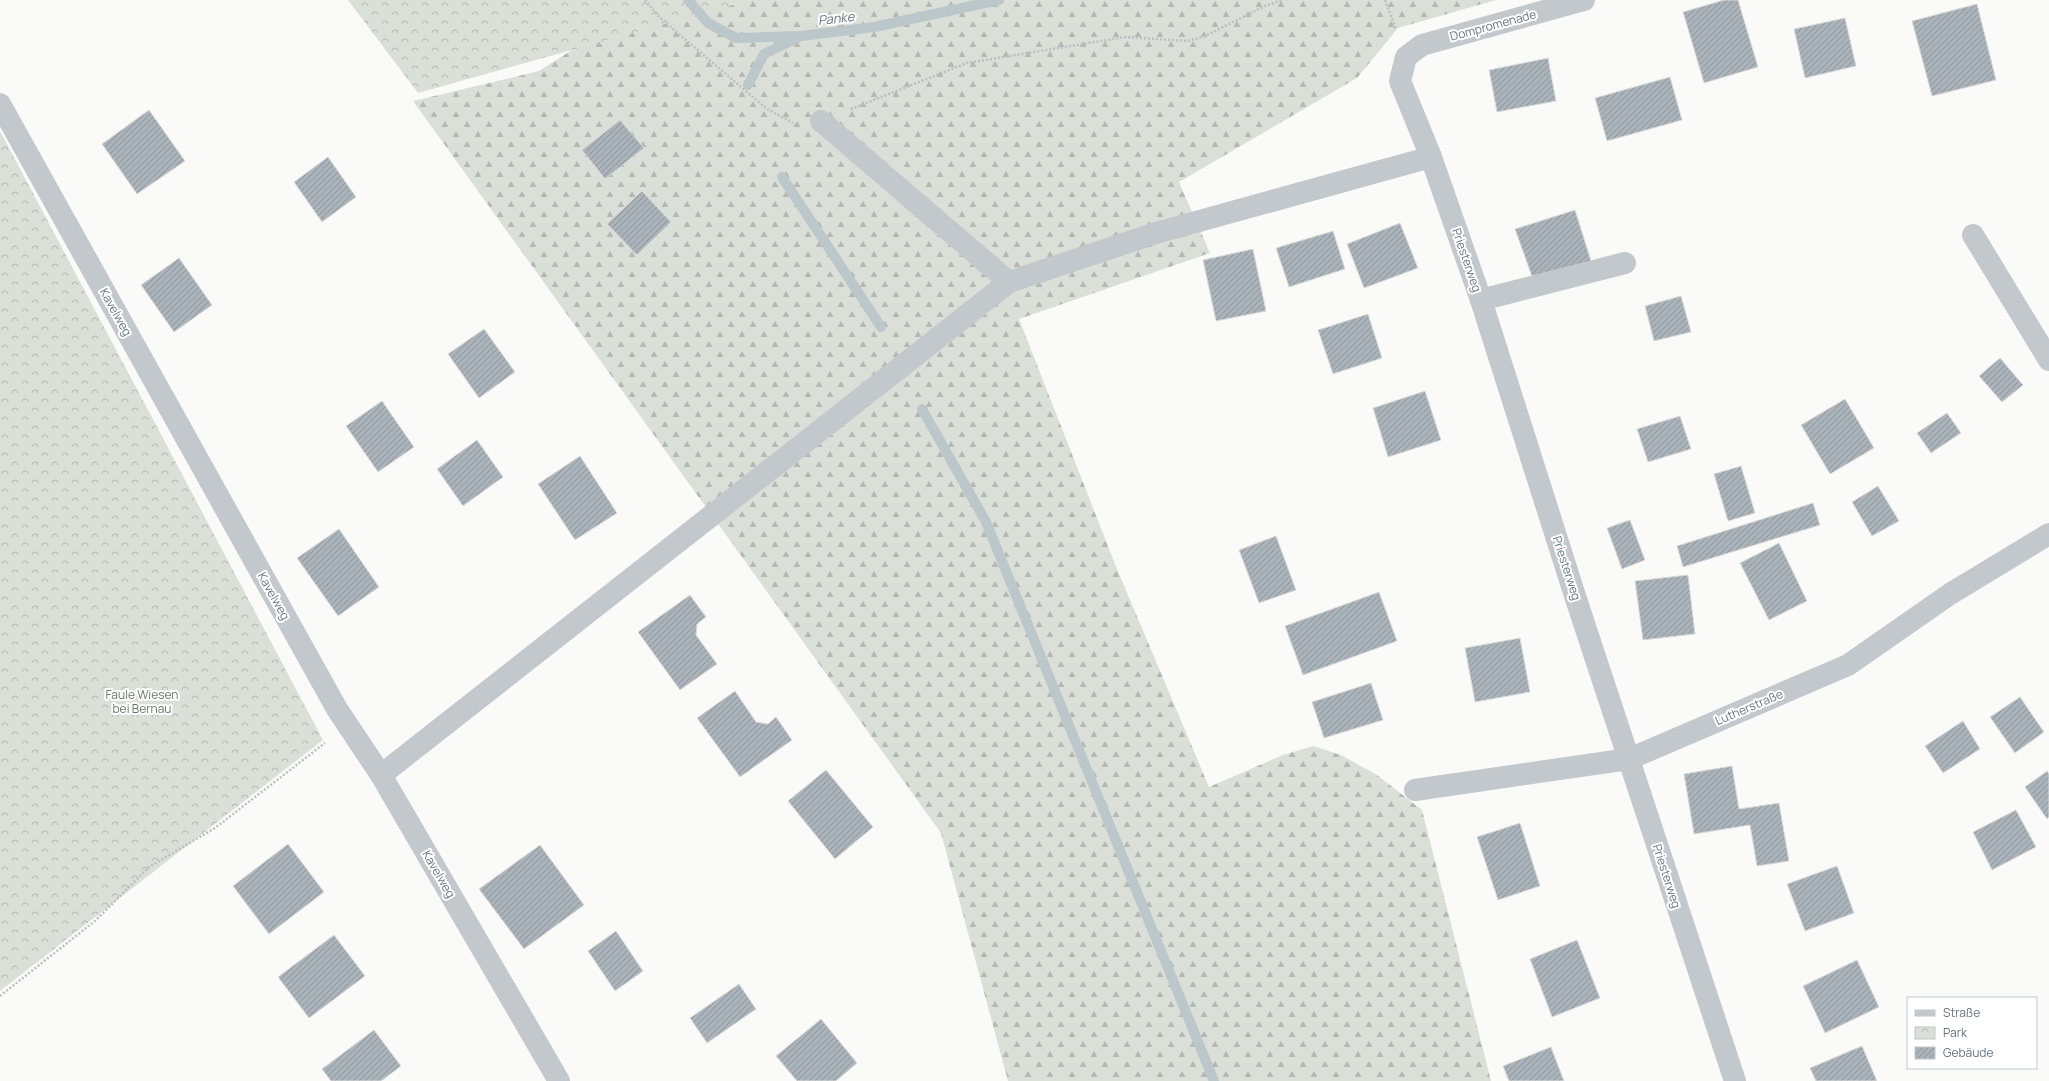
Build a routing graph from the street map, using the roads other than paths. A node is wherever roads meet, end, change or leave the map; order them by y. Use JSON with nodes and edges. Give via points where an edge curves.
{"nodes":[{"id":1,"x":1584,"y":0,"type":"edge"},
{"id":2,"x":1406,"y":57,"type":"joint"},
{"id":3,"x":0,"y":104,"type":"edge"},
{"id":4,"x":820,"y":121,"type":"road end"},
{"id":5,"x":1431,"y":157,"type":"junction"},
{"id":6,"x":1973,"y":235,"type":"dead end"},
{"id":7,"x":1625,"y":263,"type":"dead end"},
{"id":8,"x":1009,"y":282,"type":"junction"},
{"id":9,"x":1481,"y":300,"type":"junction"},
{"id":10,"x":2049,"y":360,"type":"edge"},
{"id":11,"x":2049,"y":534,"type":"edge"},
{"id":12,"x":1629,"y":758,"type":"junction"},
{"id":13,"x":381,"y":775,"type":"junction"},
{"id":14,"x":1415,"y":790,"type":"dead end"},
{"id":15,"x":559,"y":1081,"type":"edge"},
{"id":16,"x":1734,"y":1081,"type":"edge"}],
"edges":[{"from":1,"to":2,"type":"street","name":"Dompromenade","via":[[1422,45]]},
{"from":2,"to":5,"type":"street","name":"Priesterweg","via":[[1400,81]]},
{"from":3,"to":13,"type":"street","name":"Kavelweg","via":[[347,725]]},
{"from":4,"to":8,"type":"street"},
{"from":5,"to":8,"type":"street","via":[[1156,233]]},
{"from":5,"to":9,"type":"street","name":"Priesterweg"},
{"from":6,"to":10,"type":"street"},
{"from":7,"to":9,"type":"street"},
{"from":8,"to":13,"type":"street"},
{"from":9,"to":12,"type":"street","name":"Priesterweg"},
{"from":11,"to":12,"type":"street","name":"Lutherstraße","via":[[1950,594],[1848,665]]},
{"from":12,"to":14,"type":"street","name":"Lutherstraße"},
{"from":12,"to":16,"type":"street","name":"Priesterweg"},
{"from":13,"to":15,"type":"street","name":"Kavelweg"}]}
